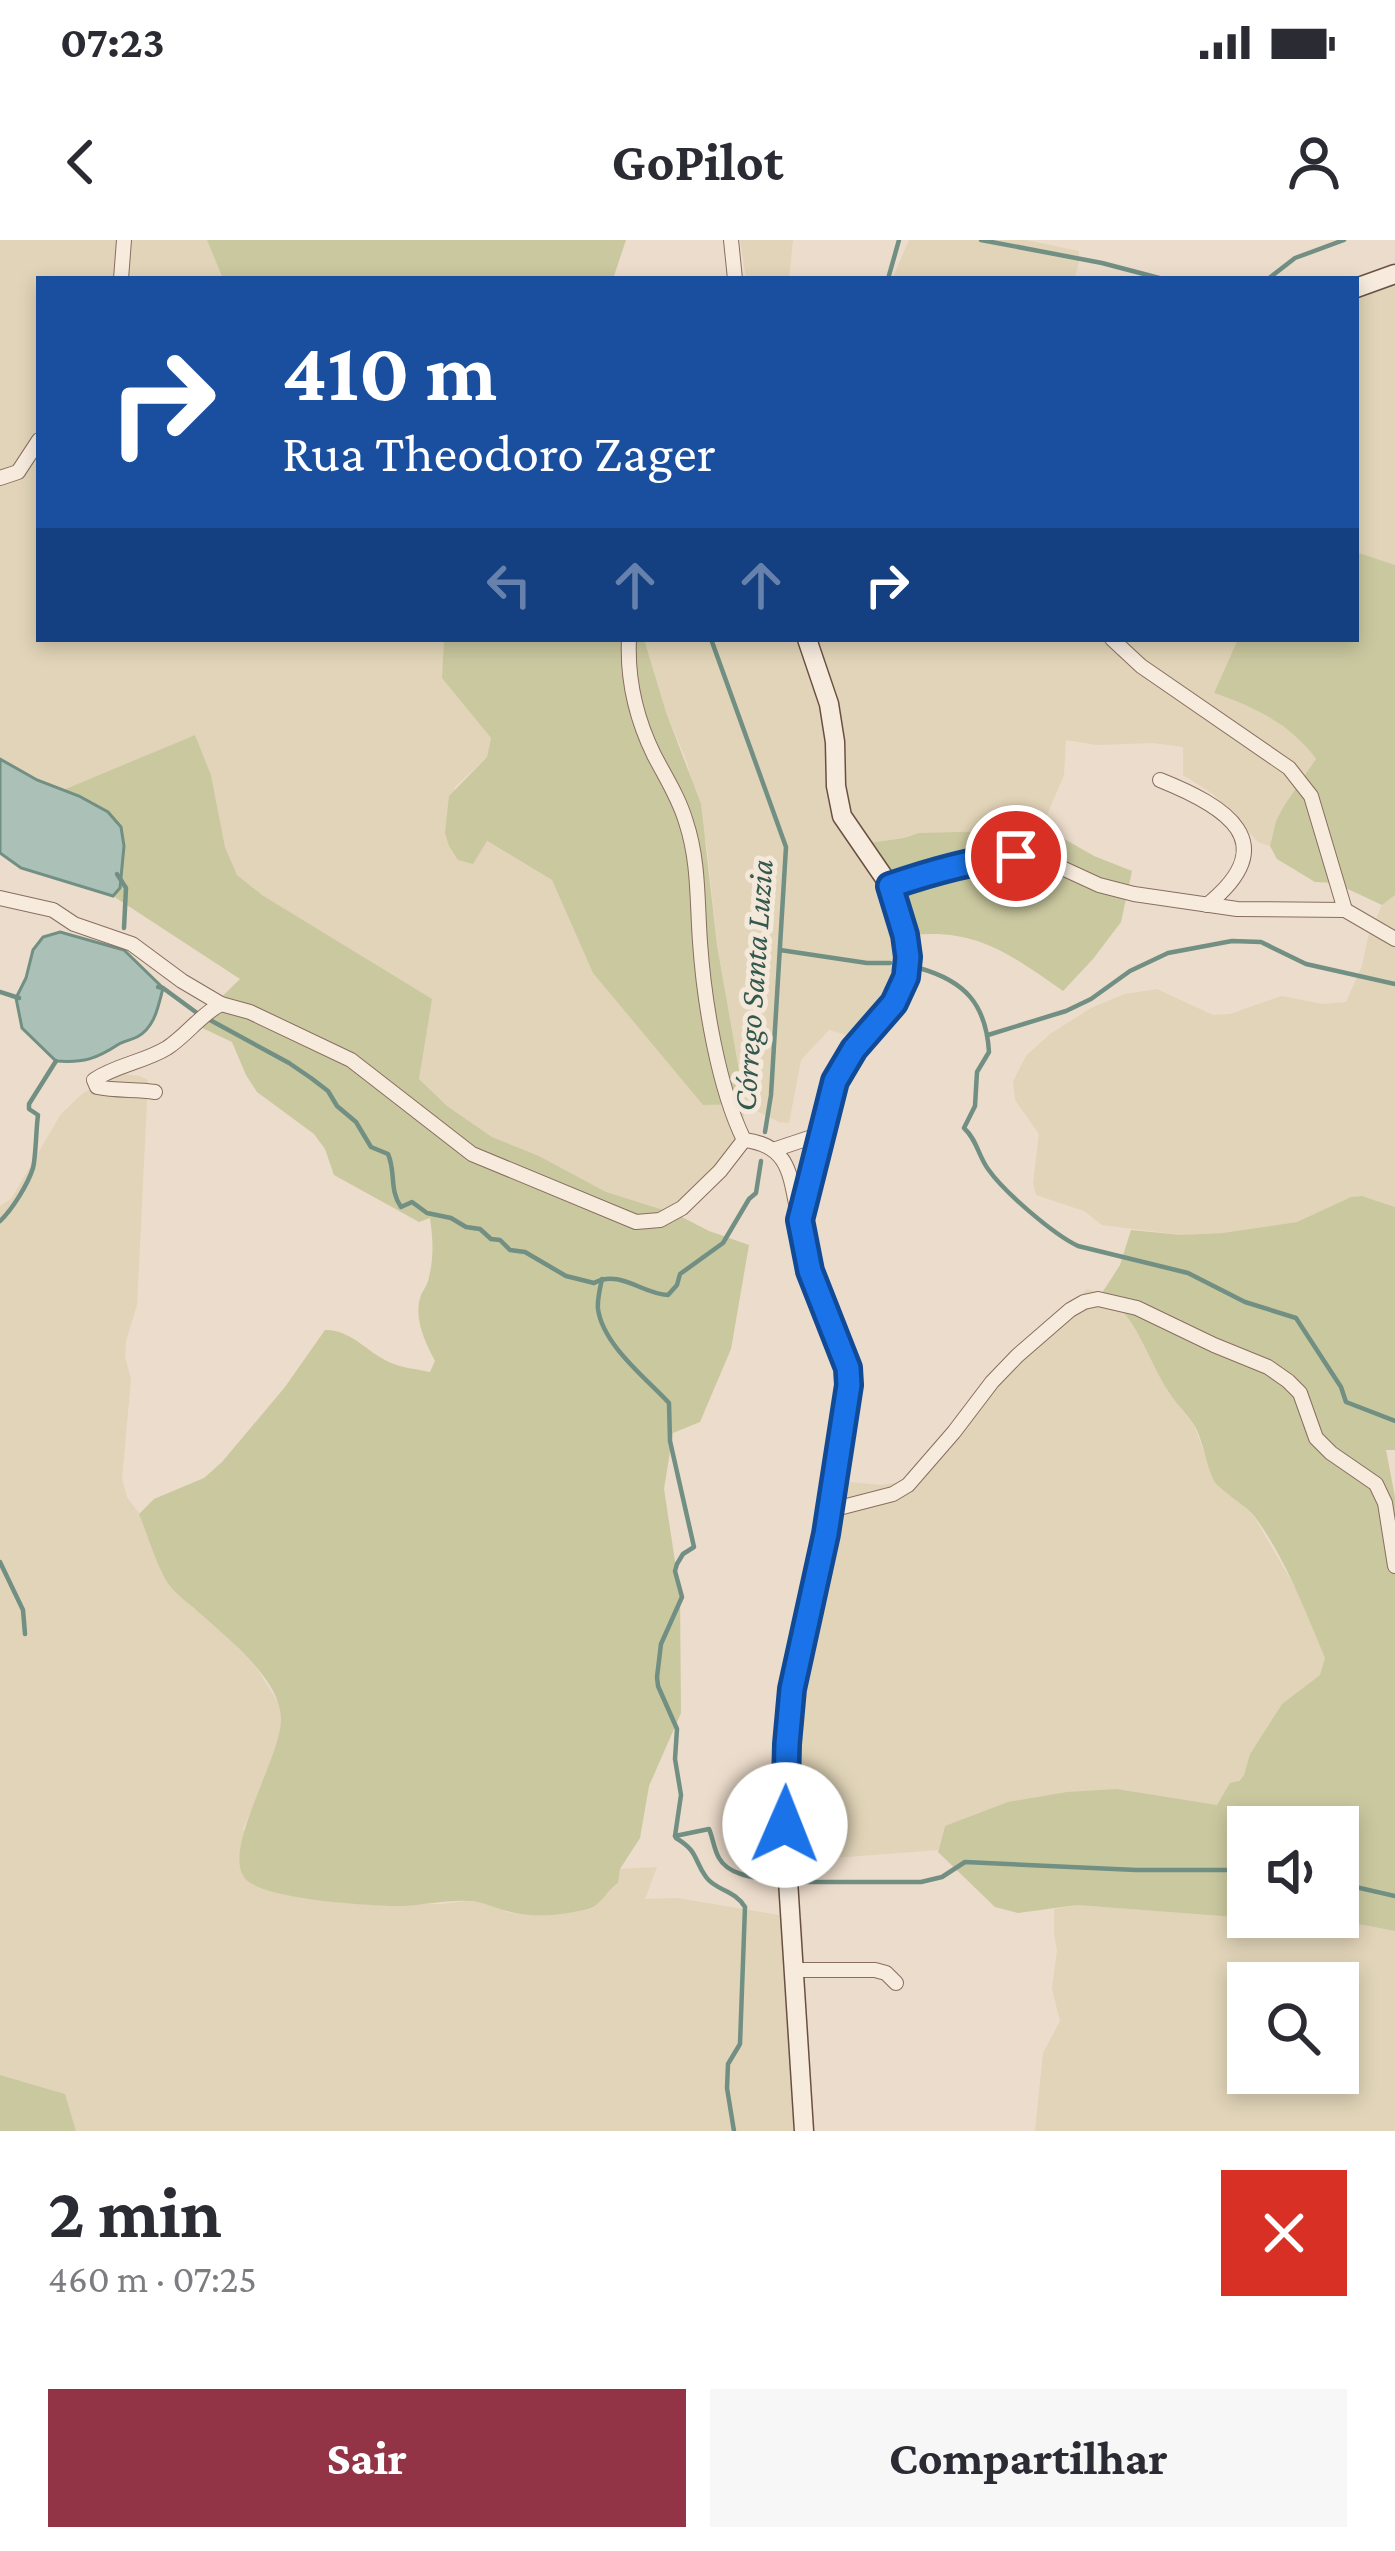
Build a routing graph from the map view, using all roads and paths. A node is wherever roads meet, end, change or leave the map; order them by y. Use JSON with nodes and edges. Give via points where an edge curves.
{"nodes":[{"id":1,"x":124,"y":240,"type":"edge"},
{"id":2,"x":731,"y":240,"type":"edge"},
{"id":3,"x":1395,"y":274,"type":"edge"},
{"id":4,"x":121,"y":276,"type":"edge"},
{"id":5,"x":734,"y":276,"type":"edge"},
{"id":6,"x":1359,"y":286,"type":"edge"},
{"id":7,"x":36,"y":445,"type":"edge"},
{"id":8,"x":0,"y":478,"type":"edge"},
{"id":9,"x":628,"y":642,"type":"edge"},
{"id":10,"x":808,"y":642,"type":"edge"},
{"id":11,"x":1115,"y":642,"type":"edge"},
{"id":12,"x":1160,"y":780,"type":"dead end"},
{"id":13,"x":890,"y":886,"type":"junction"},
{"id":14,"x":0,"y":898,"type":"edge"},
{"id":15,"x":1207,"y":905,"type":"junction"},
{"id":16,"x":1346,"y":910,"type":"junction"},
{"id":17,"x":1395,"y":939,"type":"edge"},
{"id":18,"x":221,"y":1004,"type":"junction"},
{"id":19,"x":155,"y":1092,"type":"dead end"},
{"id":20,"x":820,"y":1133,"type":"junction"},
{"id":21,"x":744,"y":1140,"type":"junction"},
{"id":22,"x":776,"y":1149,"type":"junction"},
{"id":23,"x":800,"y":1220,"type":"junction"},
{"id":24,"x":831,"y":1510,"type":"junction"},
{"id":25,"x":1395,"y":1566,"type":"edge"},
{"id":26,"x":795,"y":1970,"type":"junction"},
{"id":27,"x":896,"y":1983,"type":"dead end"},
{"id":28,"x":804,"y":2131,"type":"edge"}],
"edges":[{"from":1,"to":4,"type":"street"},
{"from":2,"to":5,"type":"street"},
{"from":3,"to":6,"type":"street"},
{"from":7,"to":8,"type":"street","via":[[18,472]]},
{"from":9,"to":21,"type":"street","via":[[636,709],[693,848],[708,1006],[728,1106]]},
{"from":10,"to":13,"type":"street","via":[[829,704],[842,816]]},
{"from":11,"to":16,"type":"street","via":[[1289,769],[1311,796]]},
{"from":12,"to":15,"type":"street","via":[[1219,808],[1243,839],[1239,871]]},
{"from":13,"to":15,"type":"street","via":[[1016,856],[1099,886]]},
{"from":13,"to":20,"type":"street","via":[[905,935],[906,977],[844,1063]]},
{"from":14,"to":18,"type":"street","via":[[117,937]]},
{"from":15,"to":16,"type":"street"},
{"from":16,"to":17,"type":"street"},
{"from":18,"to":19,"type":"street","via":[[167,1047],[94,1080],[108,1089]]},
{"from":18,"to":21,"type":"street","via":[[350,1060],[472,1154],[636,1222],[682,1208]]},
{"from":20,"to":22,"type":"street"},
{"from":20,"to":23,"type":"street"},
{"from":21,"to":22,"type":"street"},
{"from":22,"to":23,"type":"street"},
{"from":23,"to":24,"type":"street","via":[[810,1271],[848,1368]]},
{"from":24,"to":25,"type":"street","via":[[908,1484],[1017,1356],[1070,1310],[1098,1299],[1138,1308],[1288,1381],[1316,1438],[1376,1484]]},
{"from":24,"to":26,"type":"street","via":[[787,1744]]},
{"from":26,"to":27,"type":"street","via":[[875,1970]]},
{"from":26,"to":28,"type":"street"}]}
